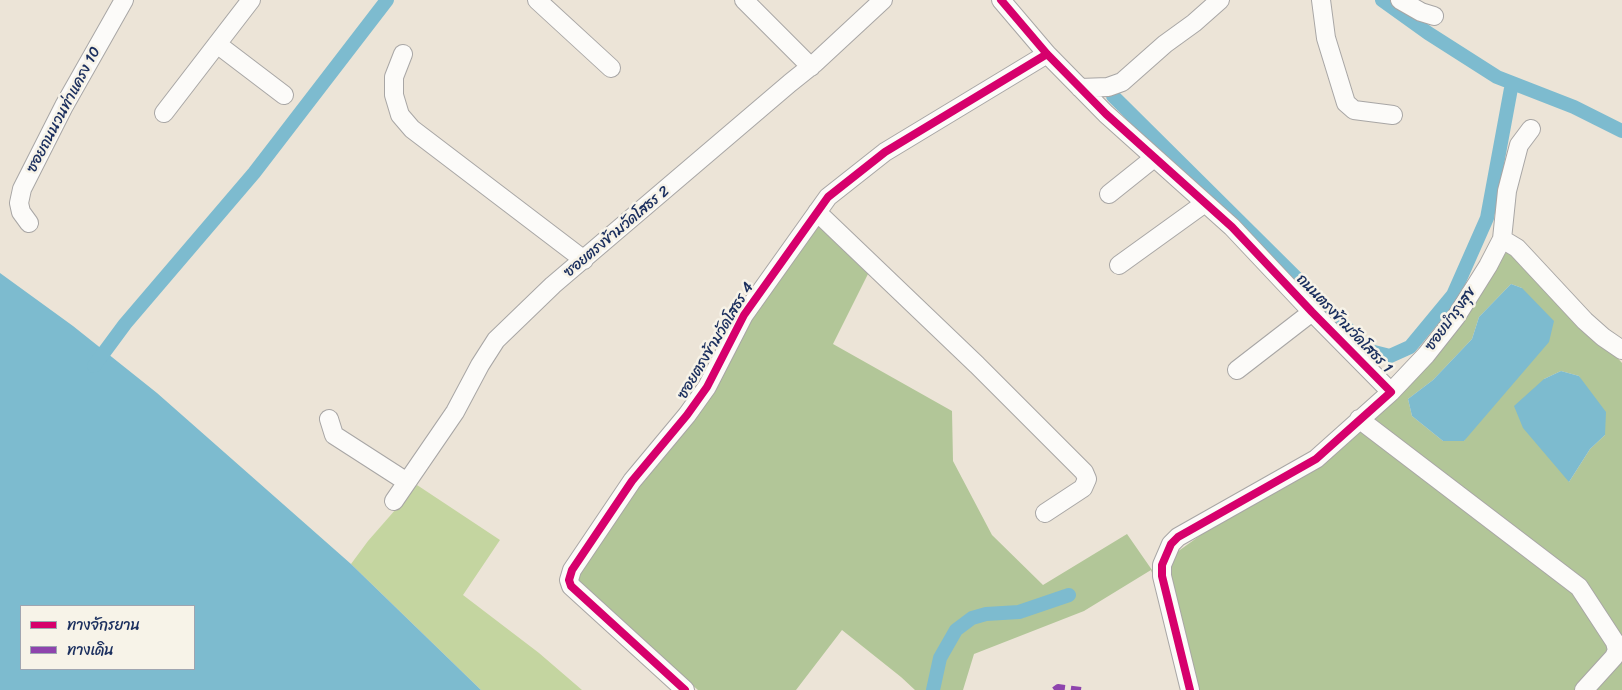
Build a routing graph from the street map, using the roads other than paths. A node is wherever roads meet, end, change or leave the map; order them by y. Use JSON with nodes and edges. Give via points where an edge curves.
{"nodes":[{"id":1,"x":124,"y":0,"type":"edge"},
{"id":2,"x":251,"y":0,"type":"edge"},
{"id":3,"x":537,"y":0,"type":"edge"},
{"id":4,"x":744,"y":0,"type":"edge"},
{"id":5,"x":883,"y":0,"type":"edge"},
{"id":6,"x":1001,"y":0,"type":"edge"},
{"id":7,"x":1220,"y":0,"type":"edge"},
{"id":8,"x":1321,"y":0,"type":"edge"},
{"id":9,"x":1400,"y":0,"type":"edge"},
{"id":10,"x":1434,"y":16,"type":"dead end"},
{"id":11,"x":217,"y":44,"type":"junction"},
{"id":12,"x":403,"y":54,"type":"dead end"},
{"id":13,"x":1047,"y":54,"type":"junction"},
{"id":14,"x":811,"y":67,"type":"junction"},
{"id":15,"x":611,"y":68,"type":"dead end"},
{"id":16,"x":1080,"y":88,"type":"junction"},
{"id":17,"x":284,"y":95,"type":"dead end"},
{"id":18,"x":164,"y":113,"type":"dead end"},
{"id":19,"x":1393,"y":115,"type":"dead end"},
{"id":20,"x":1531,"y":129,"type":"dead end"},
{"id":21,"x":1154,"y":158,"type":"junction"},
{"id":22,"x":1109,"y":194,"type":"dead end"},
{"id":23,"x":1205,"y":203,"type":"junction"},
{"id":24,"x":817,"y":212,"type":"junction"},
{"id":25,"x":29,"y":223,"type":"dead end"},
{"id":26,"x":1502,"y":239,"type":"junction"},
{"id":27,"x":584,"y":260,"type":"junction"},
{"id":28,"x":1119,"y":265,"type":"dead end"},
{"id":29,"x":1312,"y":312,"type":"junction"},
{"id":30,"x":1622,"y":349,"type":"edge"},
{"id":31,"x":1237,"y":370,"type":"dead end"},
{"id":32,"x":1391,"y":392,"type":"junction"},
{"id":33,"x":329,"y":419,"type":"dead end"},
{"id":34,"x":1359,"y":419,"type":"junction"},
{"id":35,"x":408,"y":482,"type":"junction"},
{"id":36,"x":394,"y":501,"type":"dead end"},
{"id":37,"x":1044,"y":514,"type":"dead end"},
{"id":38,"x":685,"y":690,"type":"edge"},
{"id":39,"x":1190,"y":690,"type":"edge"},
{"id":40,"x":1584,"y":690,"type":"edge"}],
"edges":[{"from":1,"to":25,"type":"street","name":"ซอยถนนวนท่าแครง 10","via":[[22,189],[21,212]]},
{"from":2,"to":11,"type":"street"},
{"from":3,"to":15,"type":"street"},
{"from":4,"to":14,"type":"street"},
{"from":5,"to":14,"type":"street","name":"ซอยตรงข้ามวัดโสธร 2"},
{"from":6,"to":13,"type":"street","name":"ถนนตรงข้ามวัดโสธร 1"},
{"from":7,"to":16,"type":"street","via":[[1122,82],[1108,87]]},
{"from":8,"to":19,"type":"street","via":[[1326,38],[1346,103],[1354,110]]},
{"from":9,"to":10,"type":"street"},
{"from":11,"to":17,"type":"street"},
{"from":11,"to":18,"type":"street"},
{"from":12,"to":27,"type":"street","via":[[394,77],[394,95],[400,115],[412,129]]},
{"from":13,"to":16,"type":"street","name":"ถนนตรงข้ามวัดโสธร 1"},
{"from":13,"to":24,"type":"street","name":"ซอยตรงข้ามวัดโสธร 4","via":[[885,152],[828,197]]},
{"from":14,"to":27,"type":"street","name":"ซอยตรงข้ามวัดโสธร 2"},
{"from":16,"to":21,"type":"street","name":"ถนนตรงข้ามวัดโสธร 1"},
{"from":20,"to":26,"type":"street","name":"ซอยบำรุงสุข","via":[[1519,145],[1507,191]]},
{"from":21,"to":22,"type":"street"},
{"from":21,"to":23,"type":"street","name":"ถนนตรงข้ามวัดโสธร 1"},
{"from":23,"to":28,"type":"street"},
{"from":23,"to":29,"type":"street","name":"ถนนตรงข้ามวัดโสธร 1"},
{"from":24,"to":37,"type":"street","via":[[1084,472],[1087,479],[1084,488]]},
{"from":24,"to":38,"type":"street","name":"ซอยตรงข้ามวัดโสธร 4","via":[[744,315],[707,386],[632,481],[569,576],[571,586]]},
{"from":26,"to":30,"type":"street","via":[[1517,248],[1585,321]]},
{"from":26,"to":32,"type":"street","name":"ซอยบำรุงสุข","via":[[1456,317]]},
{"from":27,"to":35,"type":"street","name":"ซอยตรงข้ามวัดโสธร 2","via":[[496,340],[455,412]]},
{"from":29,"to":31,"type":"street"},
{"from":29,"to":32,"type":"street","name":"ถนนตรงข้ามวัดโสธร 1"},
{"from":32,"to":34,"type":"street","name":"ถนนตรงข้ามวัดโสธร 1"},
{"from":33,"to":35,"type":"street","via":[[334,435]]},
{"from":34,"to":39,"type":"street","name":"ถนนตรงข้ามวัดโสธร 1","via":[[1316,459],[1178,536],[1171,544],[1162,565],[1162,576]]},
{"from":34,"to":40,"type":"street","via":[[1579,587],[1615,642],[1616,650],[1614,657]]},
{"from":35,"to":36,"type":"street","name":"ซอยตรงข้ามวัดโสธร 2"}]}
